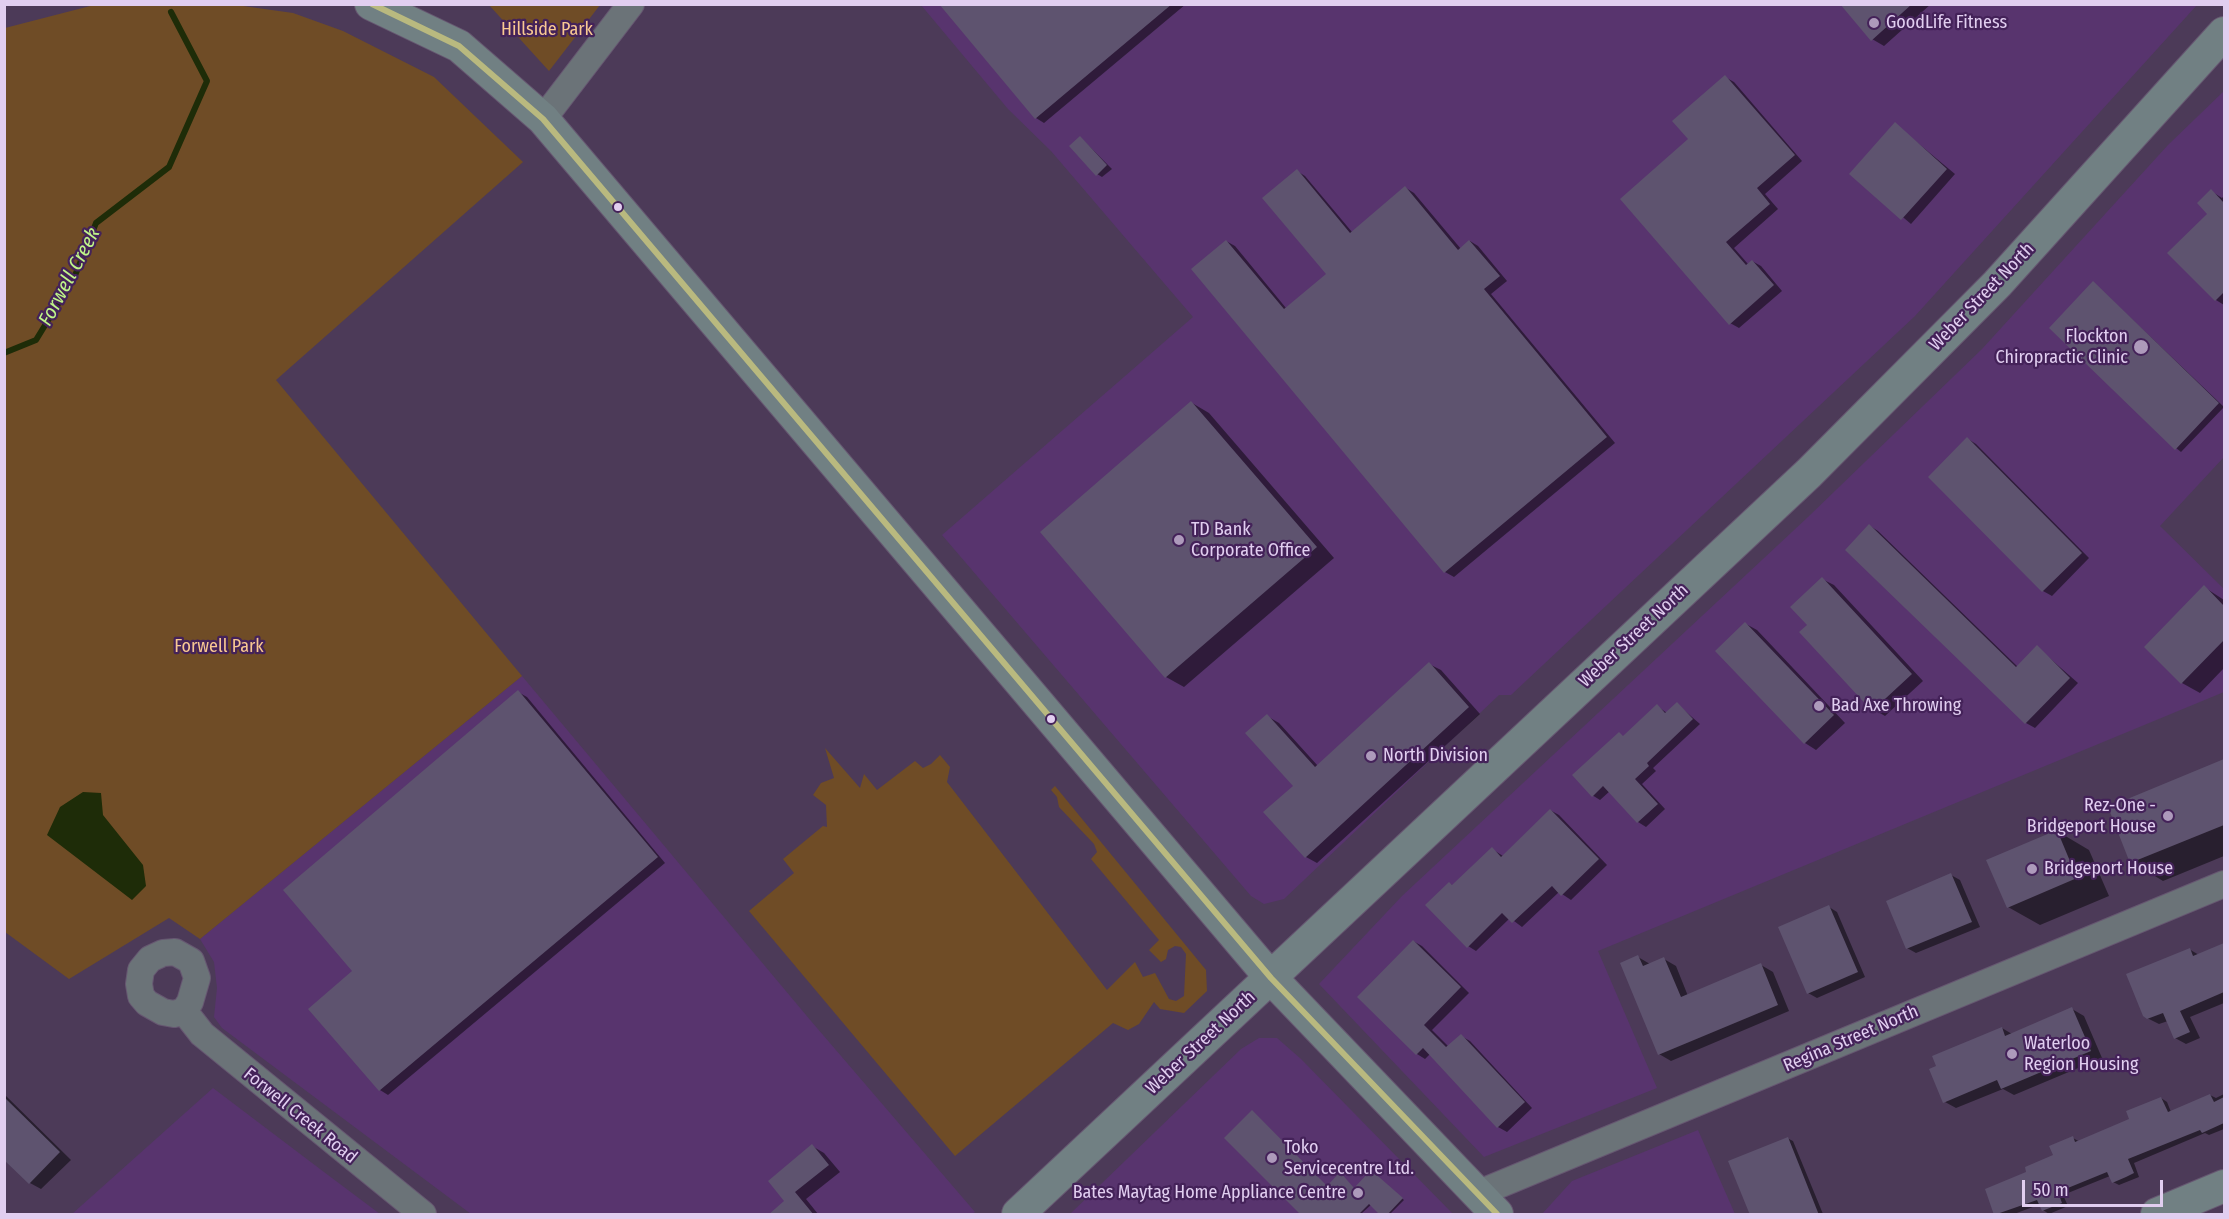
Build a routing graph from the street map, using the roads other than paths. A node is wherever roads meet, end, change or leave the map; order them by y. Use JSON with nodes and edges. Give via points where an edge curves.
{"nodes":[{"id":1,"x":371,"y":4,"type":"edge"},
{"id":2,"x":631,"y":4,"type":"edge"},
{"id":3,"x":2222,"y":41,"type":"edge"},
{"id":4,"x":543,"y":119,"type":"junction"},
{"id":5,"x":2224,"y":884,"type":"edge"},
{"id":6,"x":1270,"y":978,"type":"junction"},
{"id":7,"x":184,"y":1011,"type":"dead end"},
{"id":8,"x":2224,"y":1186,"type":"edge"},
{"id":9,"x":1487,"y":1204,"type":"edge"},
{"id":10,"x":423,"y":1215,"type":"edge"},
{"id":11,"x":1018,"y":1215,"type":"edge"},
{"id":12,"x":2157,"y":1215,"type":"edge"}],
"edges":[{"from":1,"to":4,"type":"main road","via":[[459,46]]},
{"from":2,"to":4,"type":"street"},
{"from":3,"to":6,"type":"main road","name":"Weber Street North","via":[[1997,284],[1829,454]]},
{"from":4,"to":6,"type":"main road"},
{"from":5,"to":9,"type":"street","name":"Regina Street North"},
{"from":6,"to":9,"type":"main road"},
{"from":6,"to":11,"type":"main road","name":"Weber Street North"},
{"from":7,"to":10,"type":"street","name":"Forwell Creek Road","via":[[202,1034],[253,1078]]},
{"from":8,"to":12,"type":"main road"}]}
